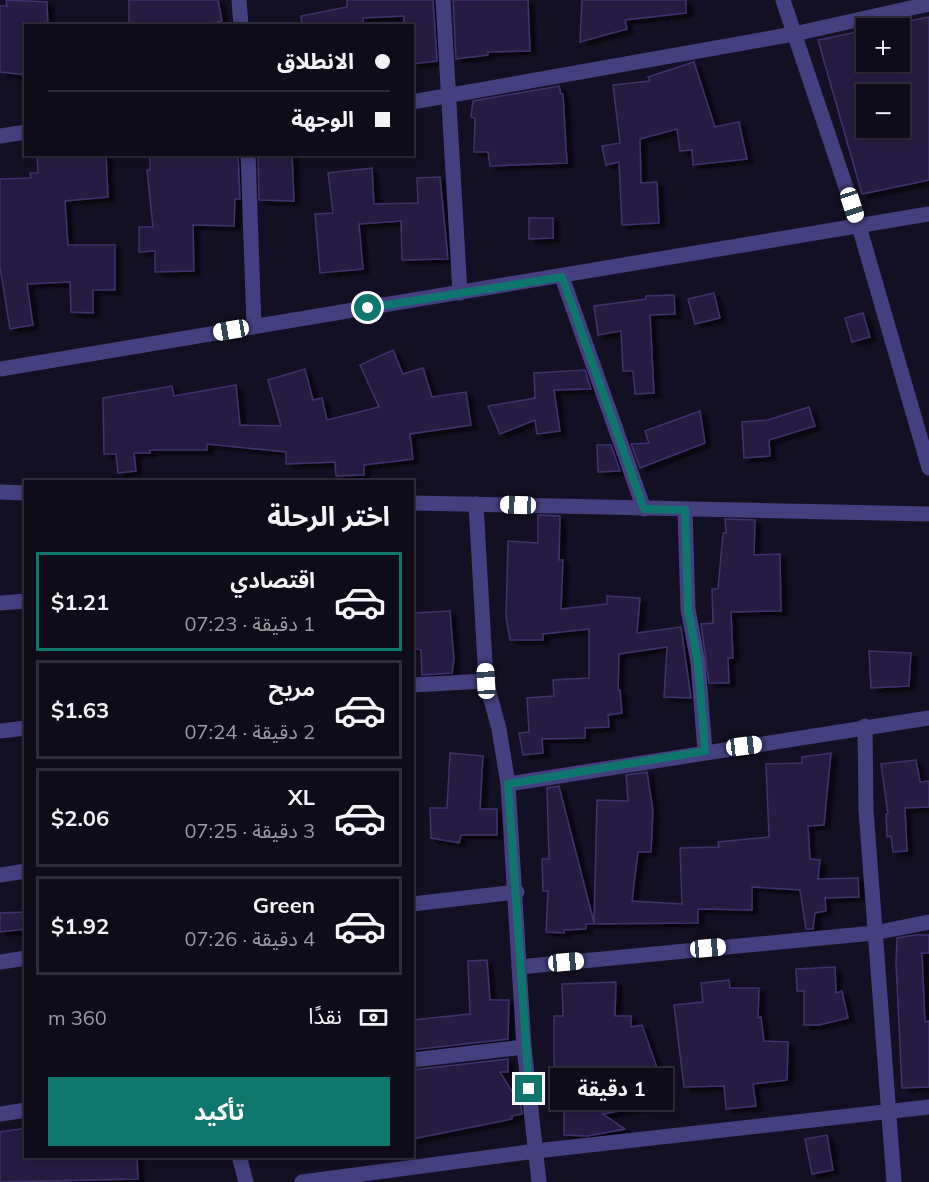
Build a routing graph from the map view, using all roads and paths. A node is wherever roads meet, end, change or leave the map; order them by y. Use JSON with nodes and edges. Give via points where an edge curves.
{"nodes":[{"id":1,"x":239,"y":0,"type":"edge"},
{"id":2,"x":443,"y":0,"type":"edge"},
{"id":3,"x":783,"y":0,"type":"edge"},
{"id":4,"x":929,"y":4,"type":"edge"},
{"id":5,"x":241,"y":24,"type":"edge"},
{"id":6,"x":794,"y":34,"type":"junction"},
{"id":7,"x":448,"y":96,"type":"junction"},
{"id":8,"x":414,"y":102,"type":"edge"},
{"id":9,"x":24,"y":132,"type":"edge"},
{"id":10,"x":0,"y":136,"type":"edge"},
{"id":11,"x":248,"y":156,"type":"edge"},
{"id":12,"x":929,"y":214,"type":"edge"},
{"id":13,"x":859,"y":226,"type":"junction"},
{"id":14,"x":562,"y":277,"type":"junction"},
{"id":15,"x":460,"y":293,"type":"junction"},
{"id":16,"x":254,"y":326,"type":"junction"},
{"id":17,"x":0,"y":369,"type":"edge"},
{"id":18,"x":929,"y":468,"type":"edge"},
{"id":19,"x":0,"y":492,"type":"edge"},
{"id":20,"x":24,"y":493,"type":"edge"},
{"id":21,"x":414,"y":503,"type":"edge"},
{"id":22,"x":476,"y":504,"type":"junction"},
{"id":23,"x":644,"y":509,"type":"junction"},
{"id":24,"x":685,"y":510,"type":"junction"},
{"id":25,"x":929,"y":514,"type":"edge"},
{"id":26,"x":24,"y":601,"type":"edge"},
{"id":27,"x":0,"y":603,"type":"edge"},
{"id":28,"x":486,"y":681,"type":"junction"},
{"id":29,"x":414,"y":685,"type":"edge"},
{"id":30,"x":929,"y":718,"type":"edge"},
{"id":31,"x":865,"y":726,"type":"junction"},
{"id":32,"x":24,"y":728,"type":"edge"},
{"id":33,"x":0,"y":731,"type":"edge"},
{"id":34,"x":705,"y":751,"type":"junction"},
{"id":35,"x":508,"y":784,"type":"junction"},
{"id":36,"x":24,"y":871,"type":"edge"},
{"id":37,"x":0,"y":875,"type":"edge"},
{"id":38,"x":517,"y":892,"type":"junction"},
{"id":39,"x":414,"y":904,"type":"edge"},
{"id":40,"x":929,"y":922,"type":"edge"},
{"id":41,"x":874,"y":933,"type":"junction"},
{"id":42,"x":24,"y":958,"type":"edge"},
{"id":43,"x":0,"y":962,"type":"edge"},
{"id":44,"x":519,"y":967,"type":"junction"},
{"id":45,"x":524,"y":1047,"type":"junction"},
{"id":46,"x":414,"y":1060,"type":"edge"},
{"id":47,"x":929,"y":1107,"type":"edge"},
{"id":48,"x":24,"y":1110,"type":"edge"},
{"id":49,"x":887,"y":1112,"type":"junction"},
{"id":50,"x":0,"y":1114,"type":"edge"},
{"id":51,"x":536,"y":1151,"type":"junction"},
{"id":52,"x":240,"y":1158,"type":"edge"},
{"id":53,"x":246,"y":1182,"type":"edge"},
{"id":54,"x":302,"y":1182,"type":"edge"},
{"id":55,"x":539,"y":1182,"type":"edge"},
{"id":56,"x":894,"y":1182,"type":"edge"}],
"edges":[{"from":1,"to":5,"type":"street"},
{"from":2,"to":7,"type":"street"},
{"from":3,"to":6,"type":"street"},
{"from":4,"to":6,"type":"street"},
{"from":6,"to":7,"type":"street"},
{"from":6,"to":13,"type":"street"},
{"from":7,"to":8,"type":"street"},
{"from":7,"to":15,"type":"street"},
{"from":9,"to":10,"type":"street"},
{"from":11,"to":16,"type":"street"},
{"from":12,"to":13,"type":"street"},
{"from":13,"to":14,"type":"street"},
{"from":13,"to":18,"type":"street"},
{"from":14,"to":15,"type":"street"},
{"from":14,"to":23,"type":"street"},
{"from":15,"to":16,"type":"street"},
{"from":16,"to":17,"type":"street"},
{"from":19,"to":20,"type":"street"},
{"from":21,"to":22,"type":"street"},
{"from":22,"to":23,"type":"street"},
{"from":22,"to":28,"type":"street"},
{"from":23,"to":24,"type":"street"},
{"from":24,"to":25,"type":"street"},
{"from":24,"to":34,"type":"street","via":[[688,609],[698,663]]},
{"from":26,"to":27,"type":"street"},
{"from":28,"to":29,"type":"street"},
{"from":28,"to":35,"type":"street"},
{"from":30,"to":31,"type":"street"},
{"from":31,"to":34,"type":"street"},
{"from":31,"to":41,"type":"street"},
{"from":32,"to":33,"type":"street"},
{"from":34,"to":35,"type":"street"},
{"from":35,"to":38,"type":"street"},
{"from":36,"to":37,"type":"street"},
{"from":38,"to":39,"type":"street"},
{"from":38,"to":44,"type":"street"},
{"from":40,"to":41,"type":"street"},
{"from":41,"to":44,"type":"street"},
{"from":41,"to":49,"type":"street"},
{"from":42,"to":43,"type":"street"},
{"from":44,"to":45,"type":"street"},
{"from":45,"to":46,"type":"street"},
{"from":45,"to":51,"type":"street"},
{"from":47,"to":49,"type":"street"},
{"from":48,"to":50,"type":"street"},
{"from":49,"to":51,"type":"street"},
{"from":49,"to":56,"type":"street"},
{"from":51,"to":54,"type":"street"},
{"from":51,"to":55,"type":"street"},
{"from":52,"to":53,"type":"street"}]}
